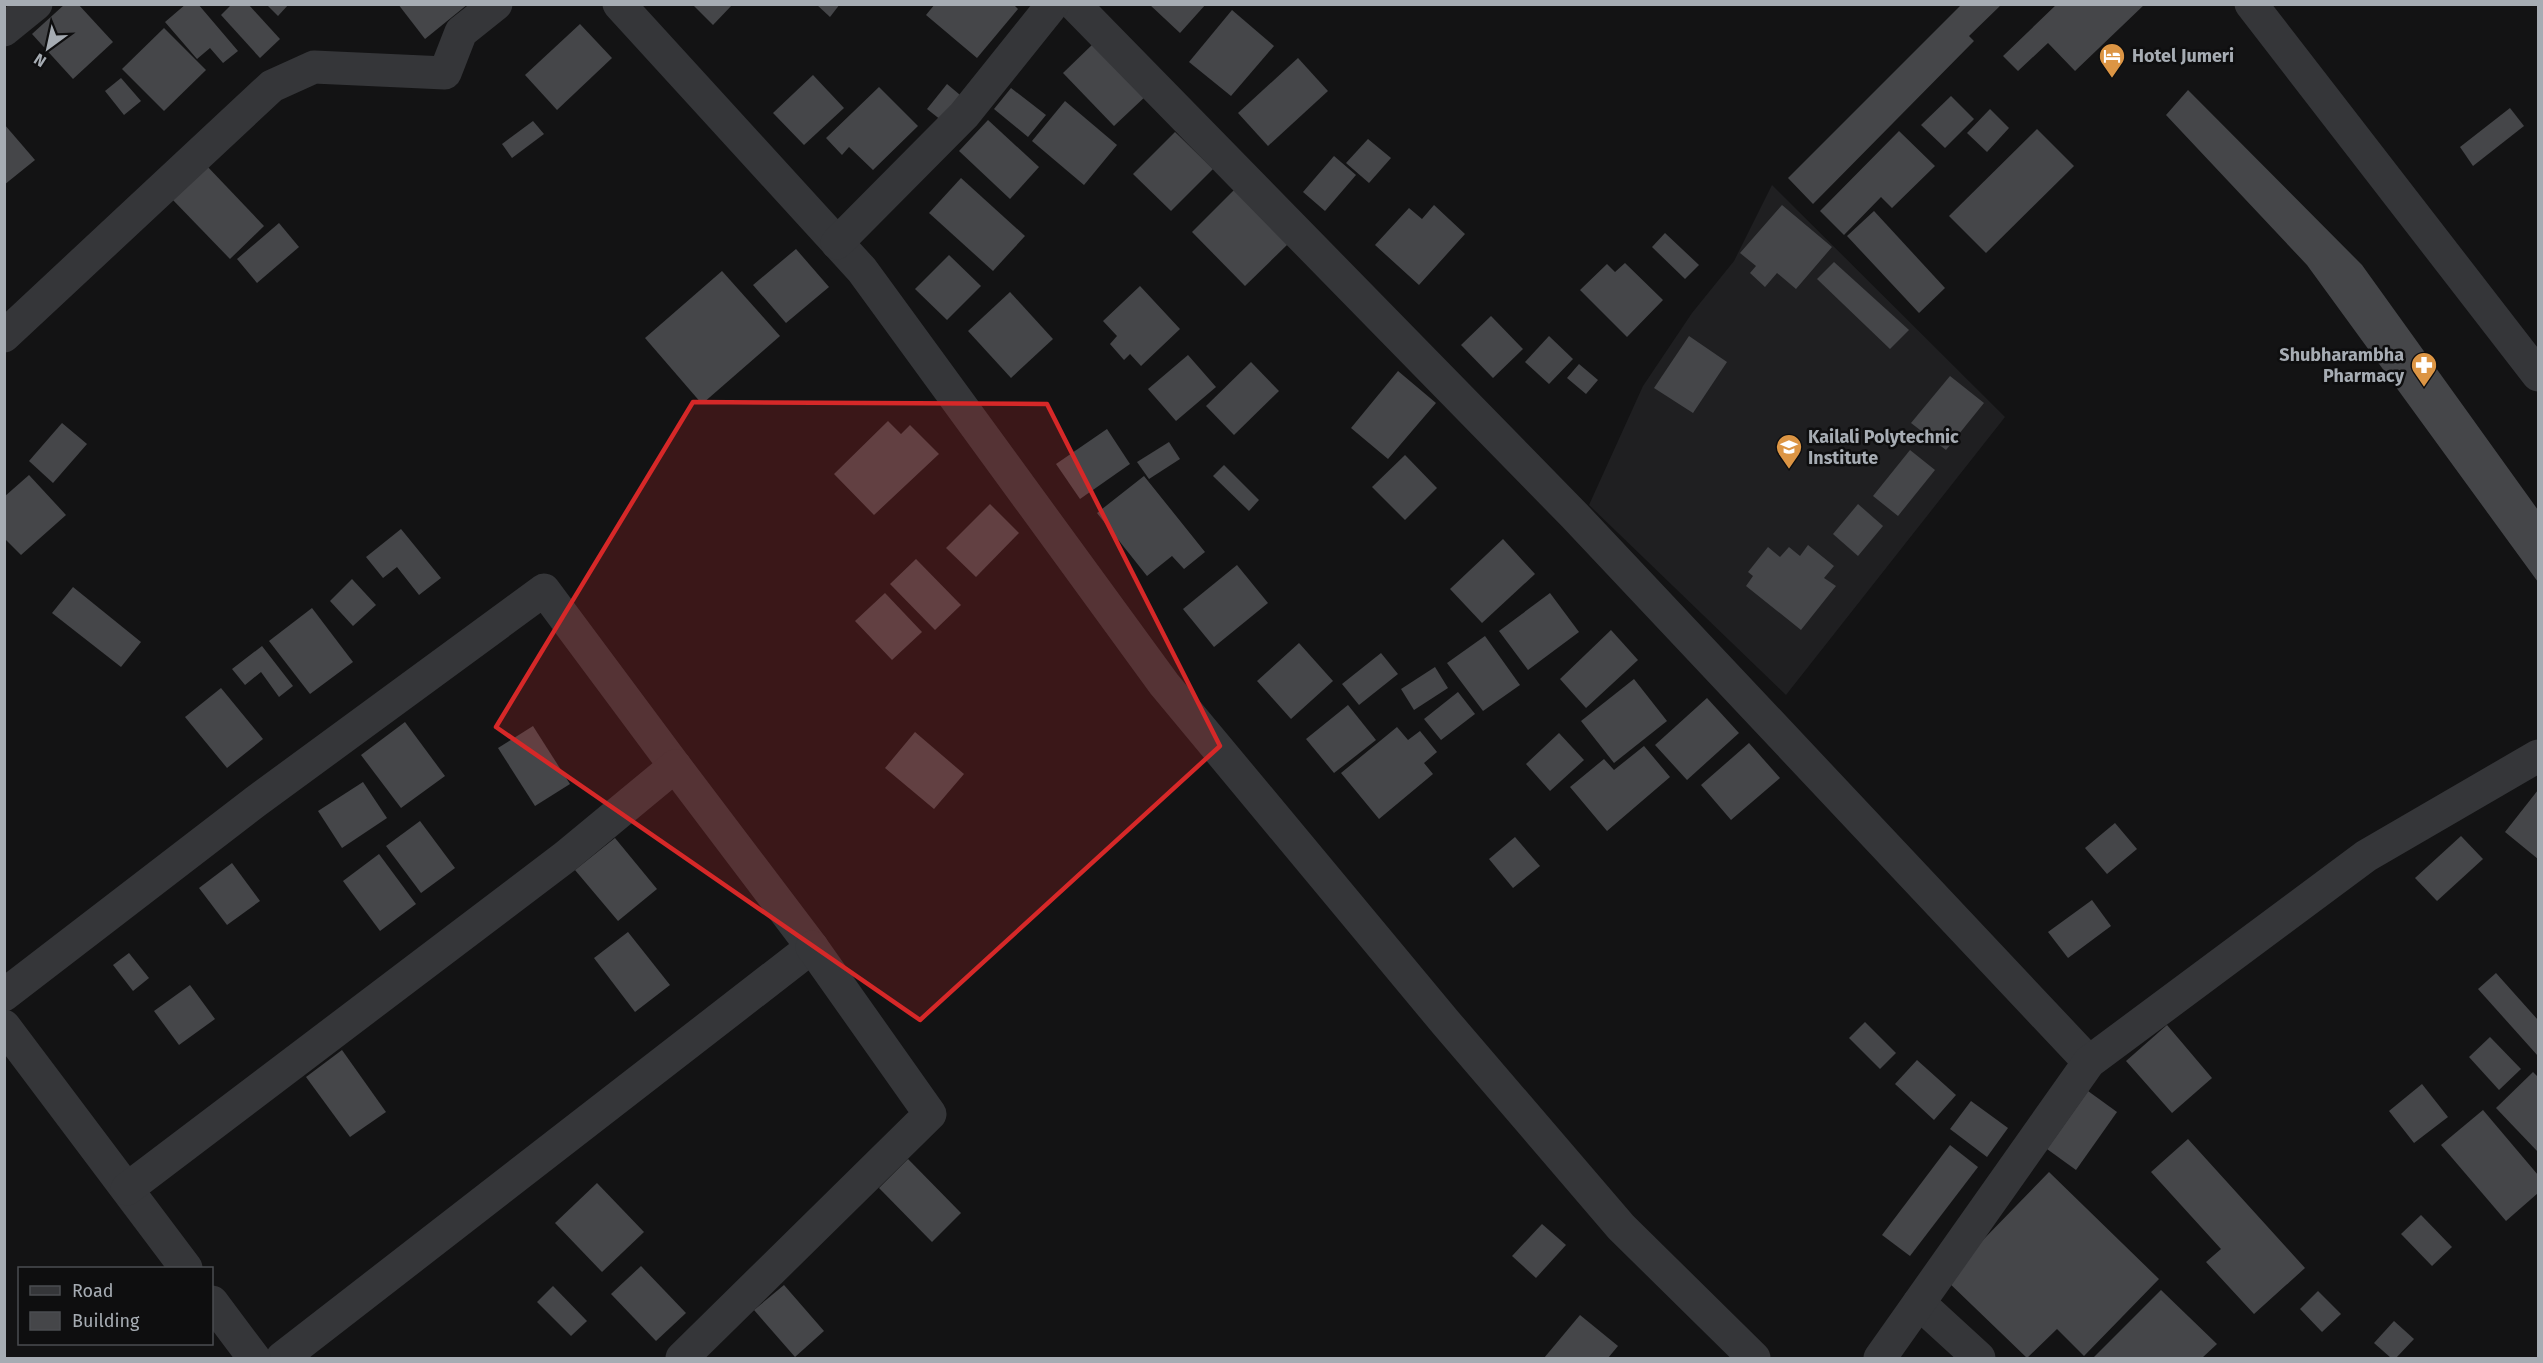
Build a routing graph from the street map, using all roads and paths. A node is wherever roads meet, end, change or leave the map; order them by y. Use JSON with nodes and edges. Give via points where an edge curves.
{"nodes":[{"id":1,"x":36,"y":4,"type":"edge"},
{"id":2,"x":496,"y":4,"type":"edge"},
{"id":3,"x":619,"y":4,"type":"edge"},
{"id":4,"x":1053,"y":4,"type":"edge"},
{"id":5,"x":1074,"y":4,"type":"edge"},
{"id":6,"x":2251,"y":4,"type":"edge"},
{"id":7,"x":4,"y":30,"type":"edge"},
{"id":8,"x":837,"y":243,"type":"junction"},
{"id":9,"x":4,"y":336,"type":"edge"},
{"id":10,"x":2538,"y":375,"type":"edge"},
{"id":11,"x":2538,"y":756,"type":"edge"},
{"id":12,"x":675,"y":766,"type":"junction"},
{"id":13,"x":812,"y":947,"type":"junction"},
{"id":14,"x":4,"y":995,"type":"edge"},
{"id":15,"x":4,"y":1026,"type":"edge"},
{"id":16,"x":2089,"y":1062,"type":"junction"},
{"id":17,"x":127,"y":1189,"type":"junction"},
{"id":18,"x":185,"y":1267,"type":"edge"},
{"id":19,"x":213,"y":1303,"type":"edge"},
{"id":20,"x":1919,"y":1303,"type":"junction"},
{"id":21,"x":254,"y":1359,"type":"edge"},
{"id":22,"x":282,"y":1359,"type":"edge"},
{"id":23,"x":682,"y":1359,"type":"edge"},
{"id":24,"x":1754,"y":1359,"type":"edge"},
{"id":25,"x":1880,"y":1359,"type":"edge"},
{"id":26,"x":1979,"y":1359,"type":"edge"}],
"edges":[{"from":1,"to":7,"type":"street"},
{"from":2,"to":9,"type":"street","via":[[461,32],[445,73],[315,67],[272,86]]},
{"from":3,"to":8,"type":"street"},
{"from":4,"to":8,"type":"street","via":[[964,115]]},
{"from":5,"to":16,"type":"street","via":[[1574,515]]},
{"from":6,"to":10,"type":"street"},
{"from":8,"to":24,"type":"street","via":[[882,296],[1172,693],[1621,1227]]},
{"from":11,"to":16,"type":"street","via":[[2366,856]]},
{"from":12,"to":13,"type":"street"},
{"from":12,"to":14,"type":"street","via":[[544,590],[255,802]]},
{"from":12,"to":17,"type":"street","via":[[565,857]]},
{"from":13,"to":22,"type":"street"},
{"from":13,"to":23,"type":"street","via":[[930,1114]]},
{"from":15,"to":17,"type":"street"},
{"from":16,"to":20,"type":"street"},
{"from":17,"to":18,"type":"street"},
{"from":19,"to":21,"type":"street"},
{"from":20,"to":25,"type":"street"},
{"from":20,"to":26,"type":"street"}]}
